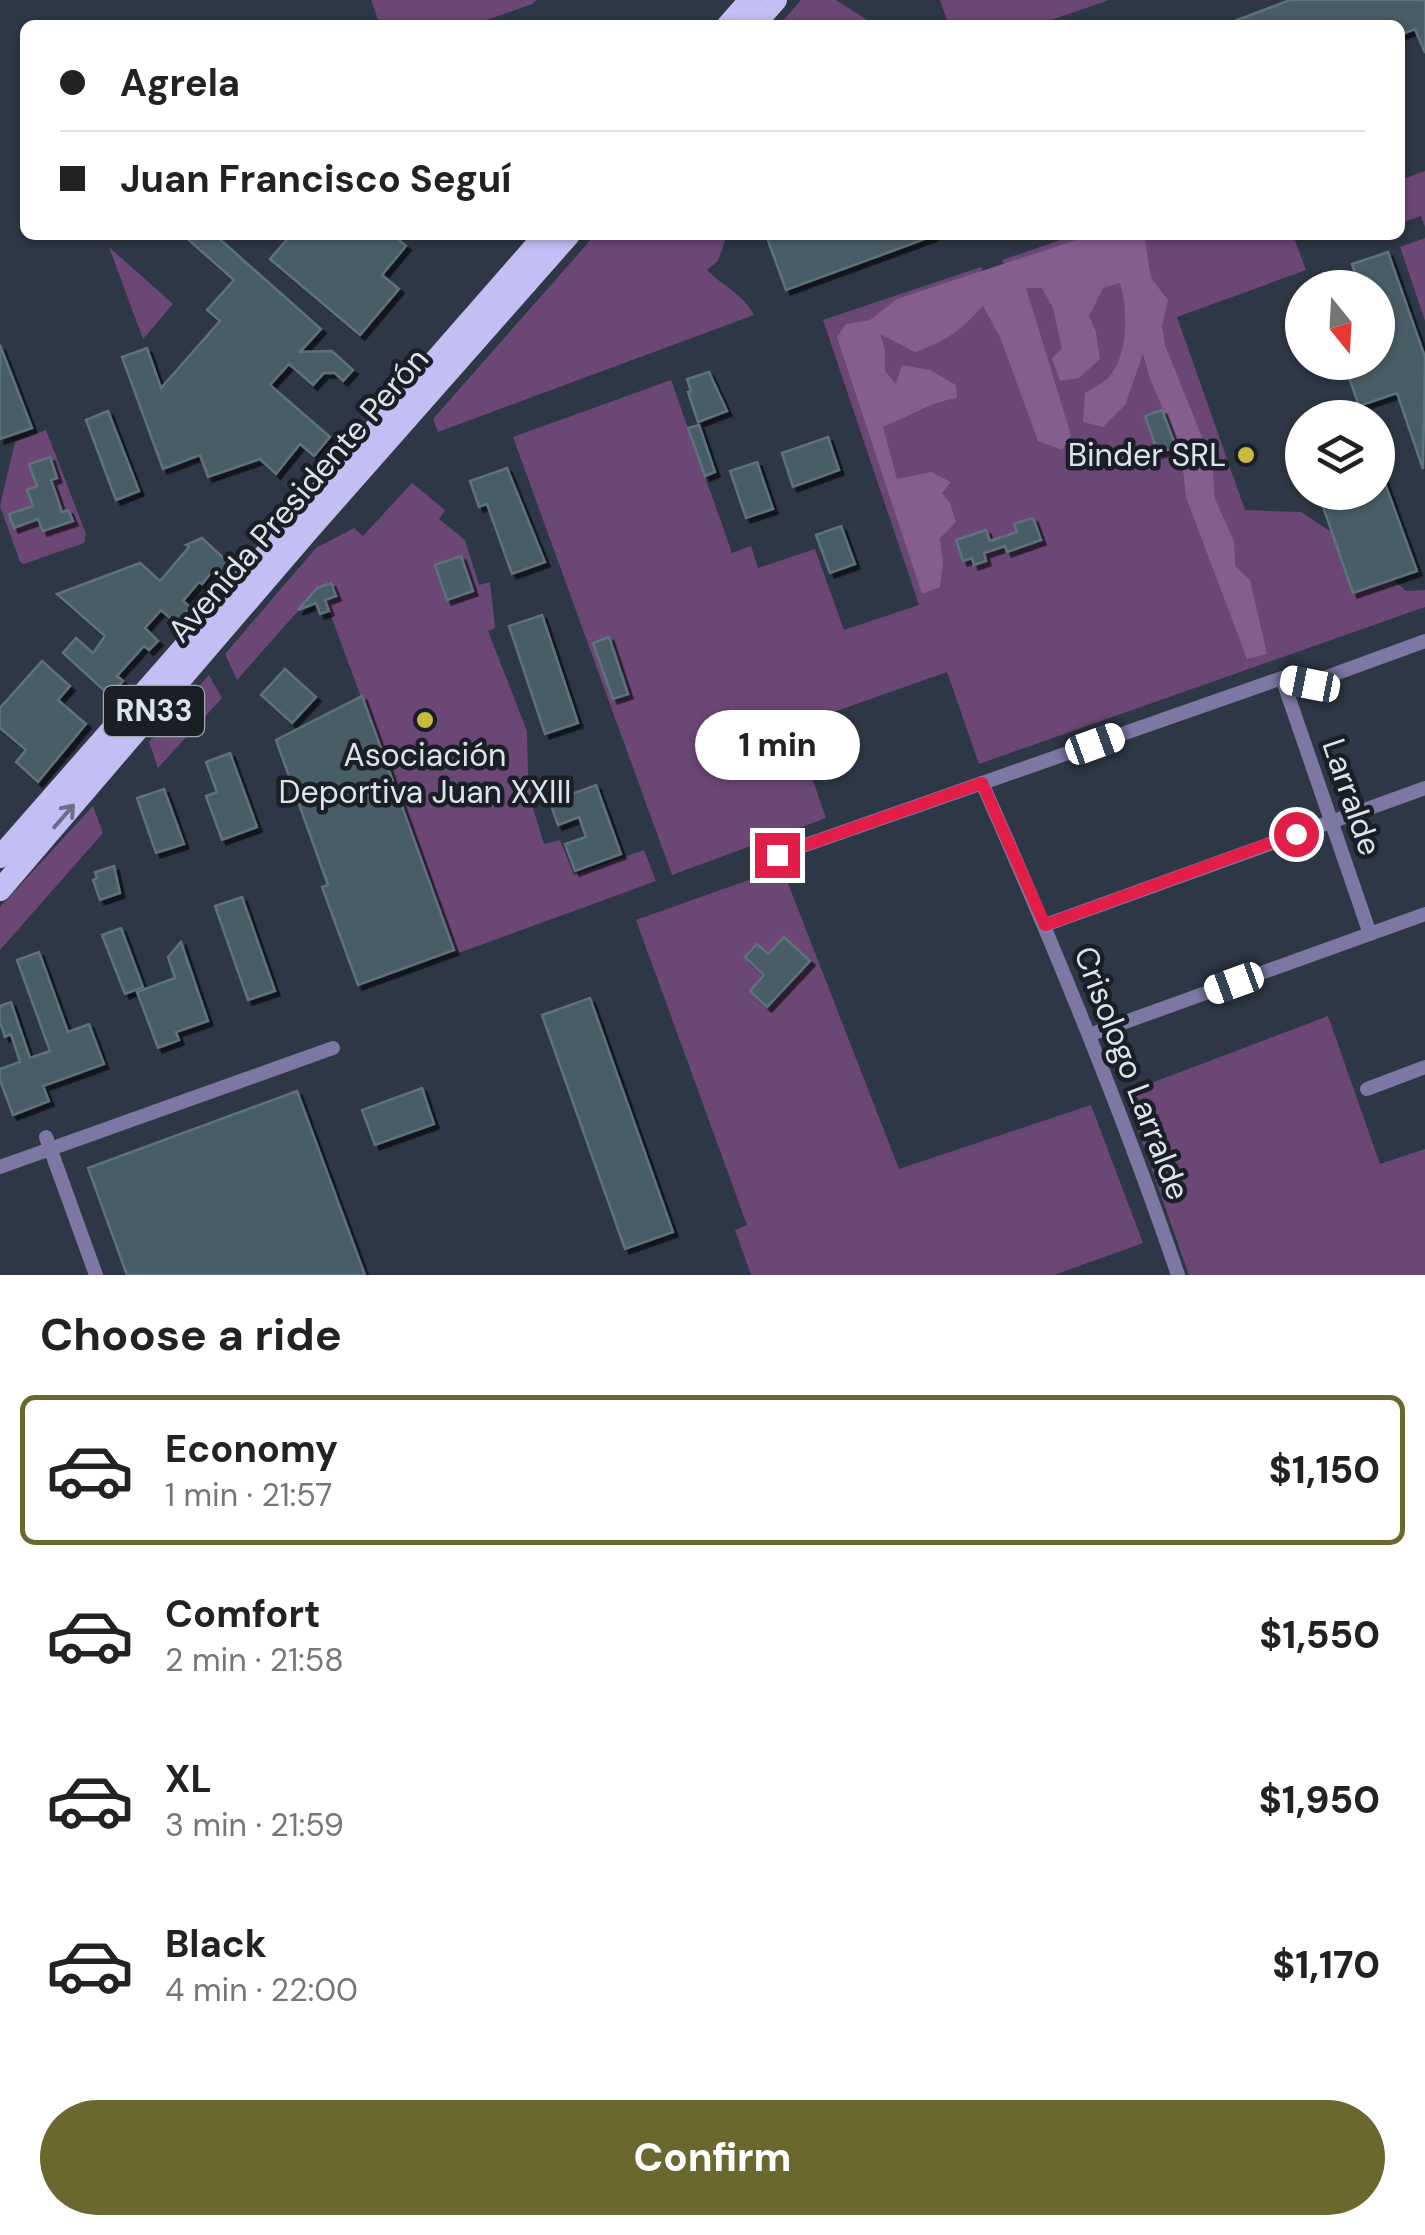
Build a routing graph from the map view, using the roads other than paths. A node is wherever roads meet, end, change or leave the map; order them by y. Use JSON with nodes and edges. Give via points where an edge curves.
{"nodes":[{"id":1,"x":750,"y":0,"type":"edge"},
{"id":2,"x":776,"y":0,"type":"edge"},
{"id":3,"x":732,"y":20,"type":"edge"},
{"id":4,"x":758,"y":20,"type":"edge"},
{"id":5,"x":540,"y":240,"type":"edge"},
{"id":6,"x":565,"y":240,"type":"edge"},
{"id":7,"x":1425,"y":641,"type":"edge"},
{"id":8,"x":1282,"y":678,"type":"junction"},
{"id":9,"x":982,"y":783,"type":"junction"},
{"id":10,"x":1425,"y":788,"type":"edge"},
{"id":11,"x":1332,"y":821,"type":"junction"},
{"id":12,"x":777,"y":855,"type":"dead end"},
{"id":13,"x":0,"y":857,"type":"edge"},
{"id":14,"x":0,"y":890,"type":"edge"},
{"id":15,"x":1425,"y":914,"type":"edge"},
{"id":16,"x":1045,"y":925,"type":"junction"},
{"id":17,"x":1370,"y":934,"type":"junction"},
{"id":18,"x":1089,"y":1035,"type":"junction"},
{"id":19,"x":333,"y":1048,"type":"dead end"},
{"id":20,"x":1425,"y":1067,"type":"edge"},
{"id":21,"x":1367,"y":1089,"type":"dead end"},
{"id":22,"x":49,"y":1144,"type":"junction"},
{"id":23,"x":0,"y":1156,"type":"edge"},
{"id":24,"x":0,"y":1167,"type":"edge"},
{"id":25,"x":96,"y":1275,"type":"edge"},
{"id":26,"x":1178,"y":1275,"type":"edge"}],
"edges":[{"from":1,"to":3,"type":"main road"},
{"from":2,"to":4,"type":"main road"},
{"from":5,"to":13,"type":"main road","name":"Avenida Presidente Perón","number":"RN33"},
{"from":14,"to":6,"type":"main road","name":"Avenida Presidente Perón","number":"RN33","one_way":true},
{"from":7,"to":8,"type":"street","via":[[1310,684]]},
{"from":8,"to":9,"type":"street"},
{"from":8,"to":11,"type":"street","name":"Larralde"},
{"from":9,"to":12,"type":"street"},
{"from":9,"to":16,"type":"street","name":"Crisologo Larralde"},
{"from":10,"to":11,"type":"street"},
{"from":11,"to":16,"type":"street"},
{"from":11,"to":17,"type":"street","name":"Larralde"},
{"from":15,"to":17,"type":"street"},
{"from":16,"to":18,"type":"street","name":"Crisologo Larralde"},
{"from":17,"to":18,"type":"street"},
{"from":18,"to":26,"type":"street","name":"Crisologo Larralde"},
{"from":19,"to":22,"type":"street"},
{"from":20,"to":21,"type":"street"},
{"from":22,"to":23,"type":"street"},
{"from":22,"to":24,"type":"street"},
{"from":22,"to":25,"type":"street"}]}
